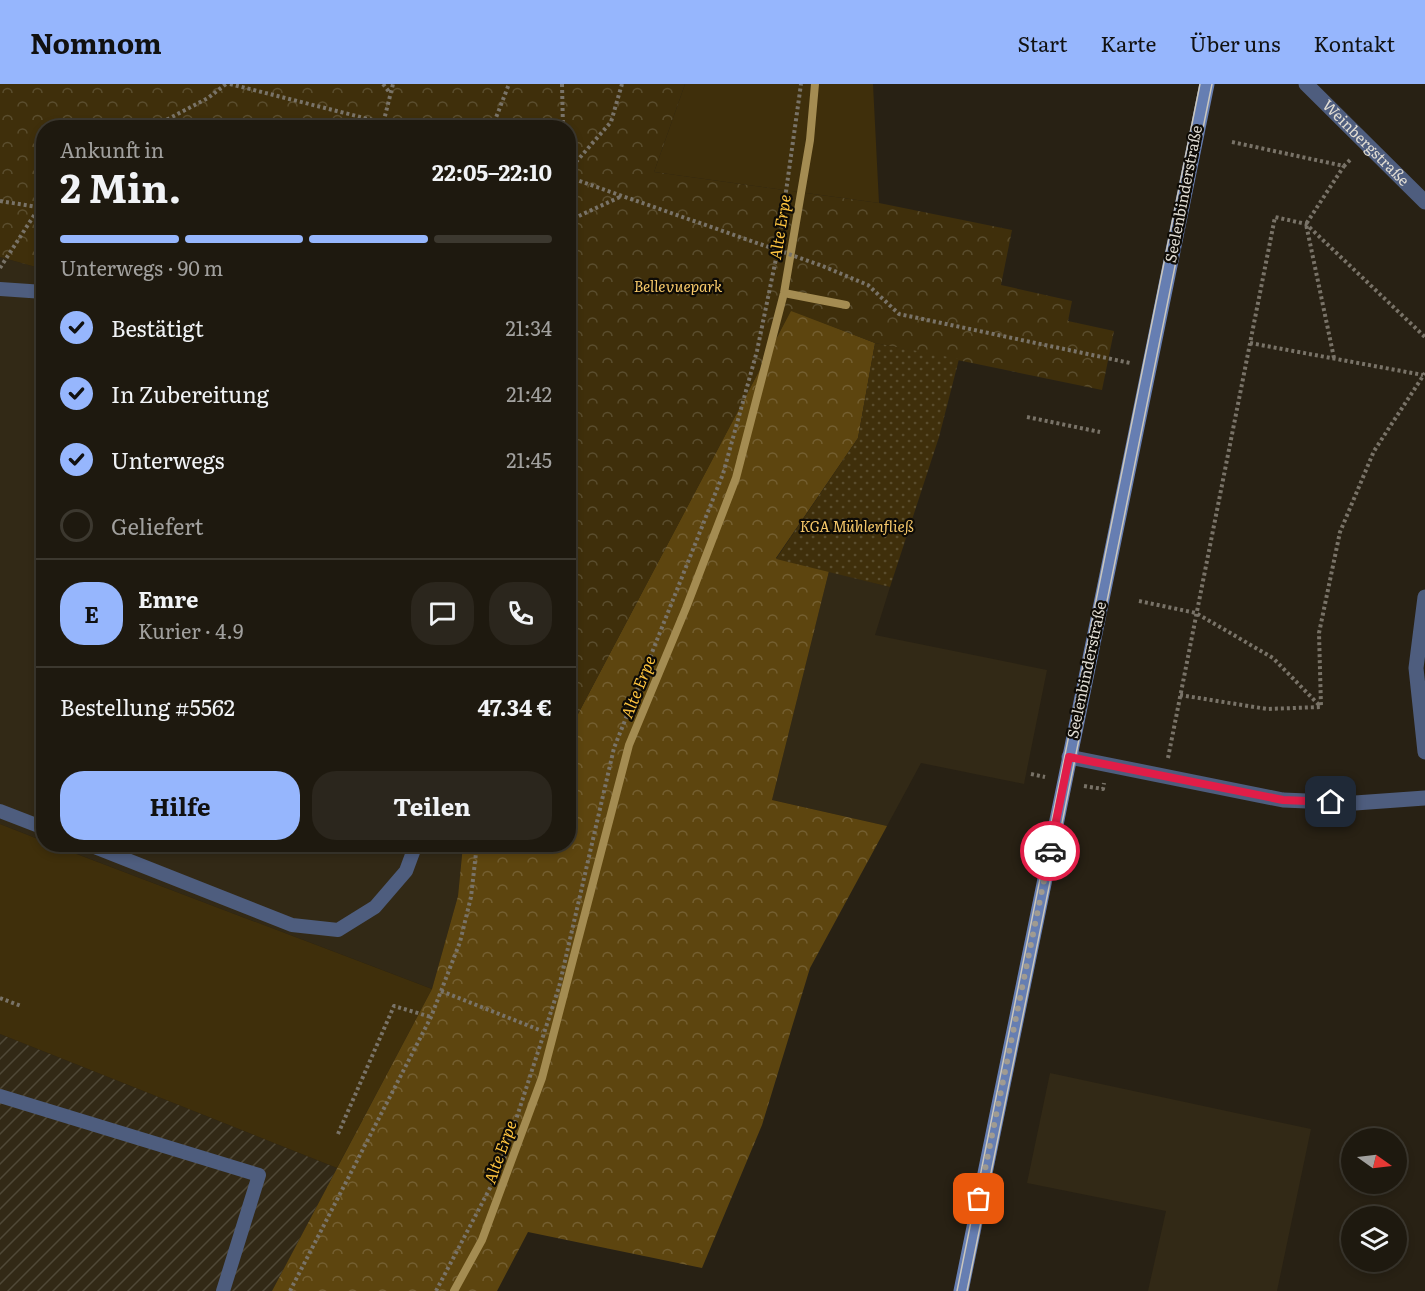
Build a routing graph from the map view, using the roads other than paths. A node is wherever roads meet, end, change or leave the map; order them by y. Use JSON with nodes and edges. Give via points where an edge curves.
{"nodes":[{"id":1,"x":1207,"y":84,"type":"edge"},
{"id":2,"x":1306,"y":84,"type":"edge"},
{"id":3,"x":1425,"y":202,"type":"edge"},
{"id":4,"x":0,"y":289,"type":"edge"},
{"id":5,"x":36,"y":291,"type":"edge"},
{"id":6,"x":1425,"y":597,"type":"edge"},
{"id":7,"x":1425,"y":752,"type":"edge"},
{"id":8,"x":1069,"y":757,"type":"junction"},
{"id":9,"x":1425,"y":798,"type":"edge"},
{"id":10,"x":0,"y":811,"type":"edge"},
{"id":11,"x":36,"y":825,"type":"edge"},
{"id":12,"x":107,"y":852,"type":"edge"},
{"id":13,"x":413,"y":852,"type":"edge"},
{"id":14,"x":0,"y":1096,"type":"edge"},
{"id":15,"x":223,"y":1291,"type":"edge"},
{"id":16,"x":961,"y":1291,"type":"edge"}],
"edges":[{"from":1,"to":8,"type":"street","name":"Seelenbinderstraße"},
{"from":2,"to":3,"type":"street","name":"Weinbergstraße"},
{"from":4,"to":5,"type":"lane"},
{"from":6,"to":7,"type":"street","via":[[1416,668]]},
{"from":8,"to":9,"type":"street","via":[[1283,800],[1354,803]]},
{"from":8,"to":16,"type":"street","name":"Seelenbinderstraße"},
{"from":10,"to":11,"type":"lane"},
{"from":12,"to":13,"type":"lane","via":[[292,925],[338,930],[375,907],[406,871]]},
{"from":14,"to":15,"type":"lane","via":[[259,1175]]}]}
